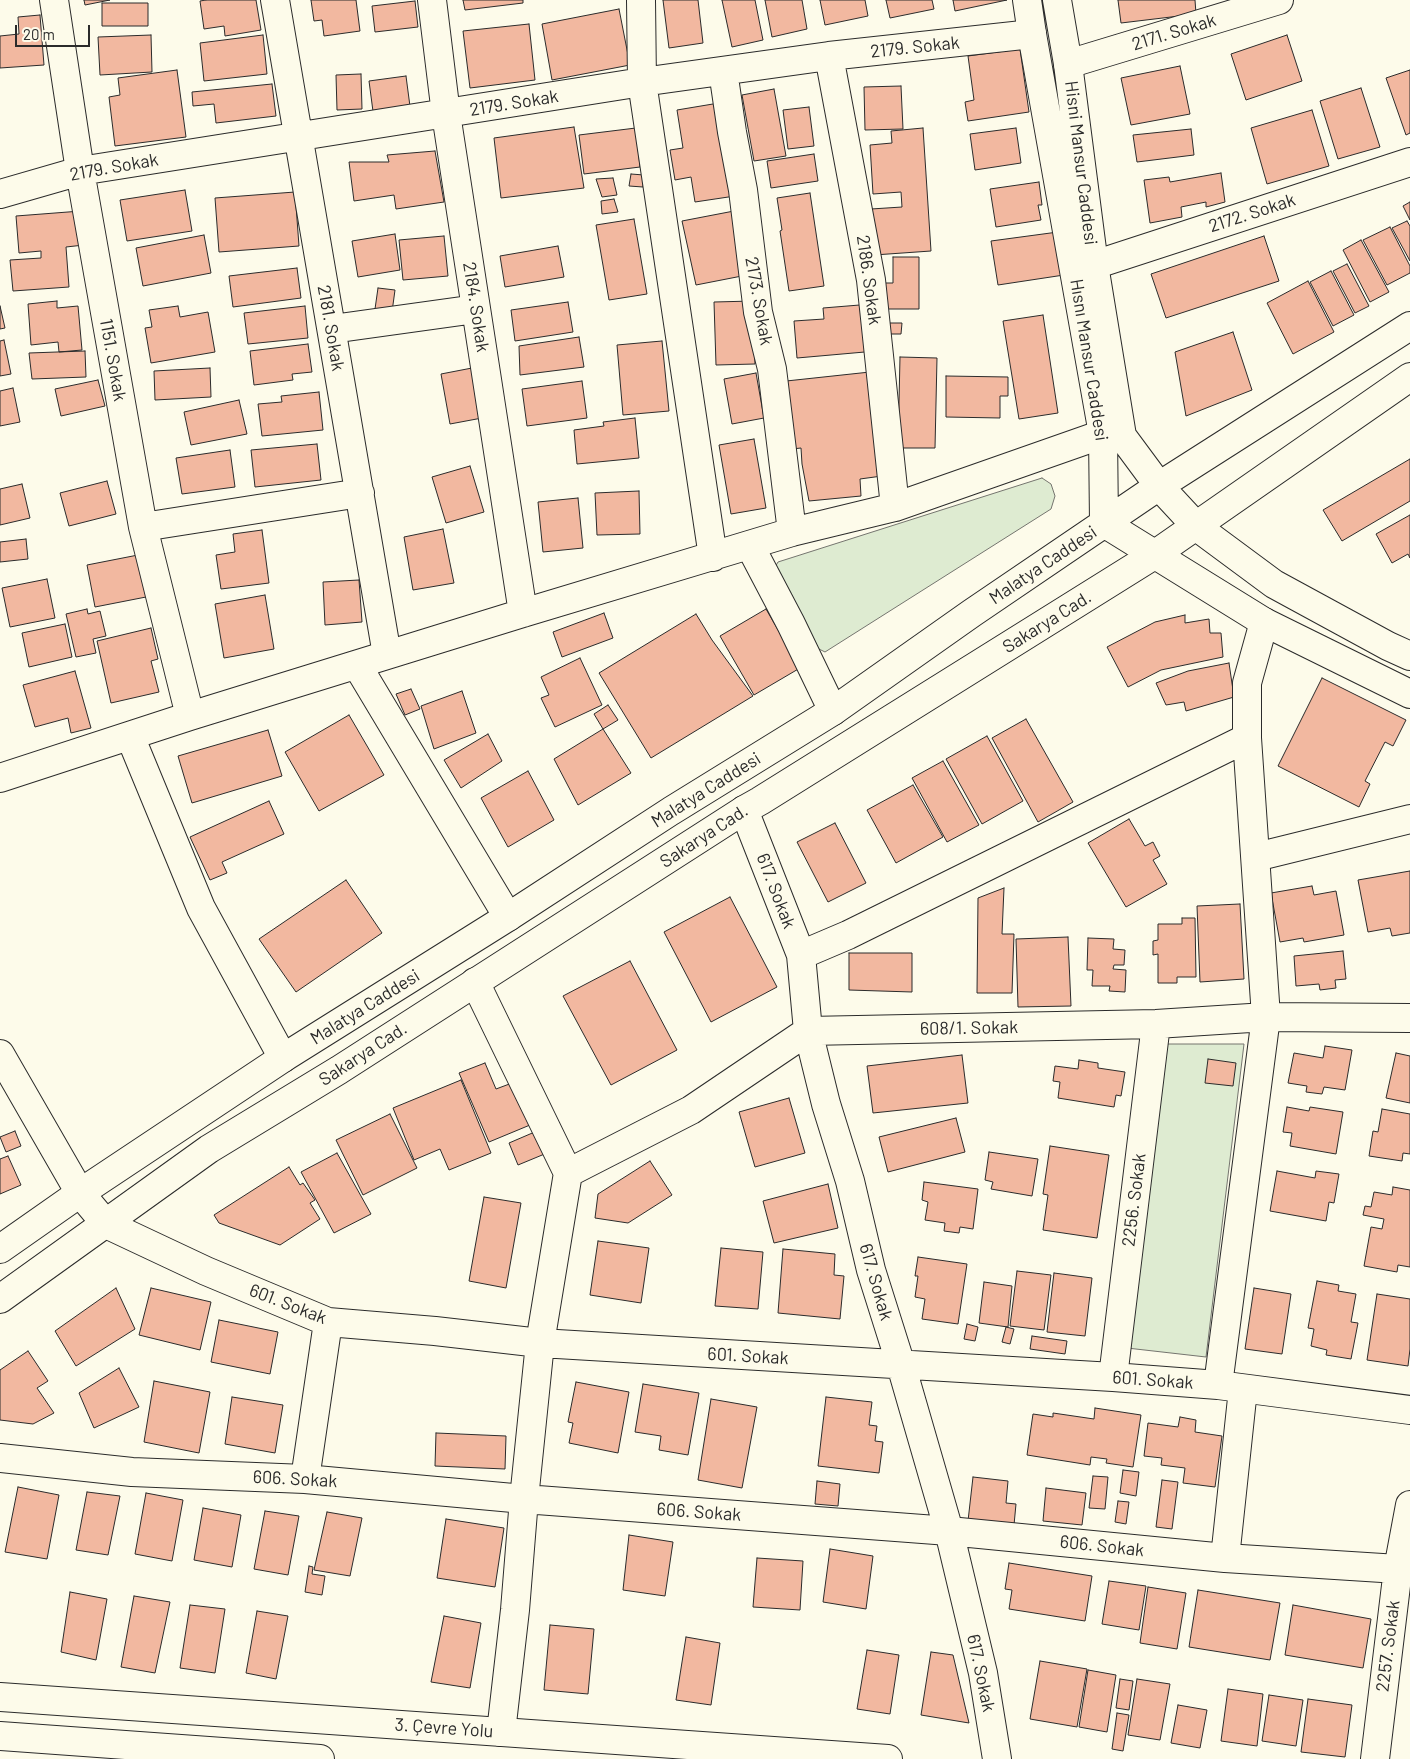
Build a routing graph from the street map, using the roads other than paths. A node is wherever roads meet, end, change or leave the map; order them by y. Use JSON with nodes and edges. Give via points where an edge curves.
{"nodes":[{"id":1,"x":54,"y":0,"type":"edge"},
{"id":2,"x":275,"y":0,"type":"edge"},
{"id":3,"x":432,"y":0,"type":"edge"},
{"id":4,"x":641,"y":0,"type":"edge"},
{"id":5,"x":1027,"y":0,"type":"edge"},
{"id":6,"x":1057,"y":0,"type":"edge"},
{"id":7,"x":1280,"y":0,"type":"edge"},
{"id":8,"x":1032,"y":34,"type":"junction"},
{"id":9,"x":829,"y":56,"type":"junction"},
{"id":10,"x":1068,"y":64,"type":"junction"},
{"id":11,"x":723,"y":71,"type":"junction"},
{"id":12,"x":642,"y":82,"type":"junction"},
{"id":13,"x":446,"y":114,"type":"junction"},
{"id":14,"x":298,"y":137,"type":"junction"},
{"id":15,"x":1410,"y":162,"type":"edge"},
{"id":16,"x":80,"y":171,"type":"junction"},
{"id":17,"x":0,"y":194,"type":"edge"},
{"id":18,"x":1094,"y":265,"type":"junction"},
{"id":19,"x":476,"y":309,"type":"junction"},
{"id":20,"x":1410,"y":326,"type":"edge"},
{"id":21,"x":332,"y":330,"type":"junction"},
{"id":22,"x":1410,"y":377,"type":"edge"},
{"id":23,"x":1103,"y":434,"type":"junction"},
{"id":24,"x":1159,"y":486,"type":"junction"},
{"id":25,"x":360,"y":493,"type":"junction"},
{"id":26,"x":895,"y":507,"type":"junction"},
{"id":27,"x":1104,"y":523,"type":"junction"},
{"id":28,"x":143,"y":527,"type":"junction"},
{"id":29,"x":1197,"y":527,"type":"junction"},
{"id":30,"x":792,"y":532,"type":"junction"},
{"id":31,"x":750,"y":546,"type":"junction"},
{"id":32,"x":1154,"y":556,"type":"junction"},
{"id":33,"x":713,"y":557,"type":"junction"},
{"id":34,"x":524,"y":613,"type":"junction"},
{"id":35,"x":1264,"y":622,"type":"junction"},
{"id":36,"x":387,"y":655,"type":"junction"},
{"id":37,"x":1410,"y":656,"type":"edge"},
{"id":38,"x":357,"y":665,"type":"junction"},
{"id":39,"x":1410,"y":694,"type":"edge"},
{"id":40,"x":833,"y":711,"type":"junction"},
{"id":41,"x":190,"y":716,"type":"junction"},
{"id":42,"x":130,"y":736,"type":"junction"},
{"id":43,"x":1246,"y":738,"type":"junction"},
{"id":44,"x":0,"y":777,"type":"edge"},
{"id":45,"x":744,"y":810,"type":"junction"},
{"id":46,"x":1410,"y":819,"type":"edge"},
{"id":47,"x":1256,"y":857,"type":"junction"},
{"id":48,"x":508,"y":917,"type":"junction"},
{"id":49,"x":800,"y":955,"type":"junction"},
{"id":50,"x":475,"y":982,"type":"junction"},
{"id":51,"x":1266,"y":1017,"type":"junction"},
{"id":52,"x":1410,"y":1018,"type":"edge"},
{"id":53,"x":1156,"y":1024,"type":"junction"},
{"id":54,"x":808,"y":1031,"type":"junction"},
{"id":55,"x":0,"y":1054,"type":"edge"},
{"id":56,"x":283,"y":1058,"type":"junction"},
{"id":57,"x":568,"y":1173,"type":"junction"},
{"id":58,"x":80,"y":1192,"type":"junction"},
{"id":59,"x":106,"y":1224,"type":"junction"},
{"id":60,"x":0,"y":1249,"type":"edge"},
{"id":61,"x":0,"y":1299,"type":"edge"},
{"id":62,"x":328,"y":1322,"type":"junction"},
{"id":63,"x":540,"y":1343,"type":"junction"},
{"id":64,"x":901,"y":1365,"type":"junction"},
{"id":65,"x":1112,"y":1377,"type":"junction"},
{"id":66,"x":1230,"y":1387,"type":"junction"},
{"id":67,"x":1410,"y":1410,"type":"edge"},
{"id":68,"x":0,"y":1458,"type":"edge"},
{"id":69,"x":305,"y":1479,"type":"junction"},
{"id":70,"x":524,"y":1499,"type":"junction"},
{"id":71,"x":1410,"y":1505,"type":"edge"},
{"id":72,"x":949,"y":1531,"type":"junction"},
{"id":73,"x":1225,"y":1558,"type":"junction"},
{"id":74,"x":1398,"y":1569,"type":"junction"},
{"id":75,"x":0,"y":1697,"type":"edge"},
{"id":76,"x":501,"y":1732,"type":"junction"},
{"id":77,"x":0,"y":1736,"type":"edge"},
{"id":78,"x":320,"y":1759,"type":"edge"},
{"id":79,"x":888,"y":1759,"type":"edge"},
{"id":80,"x":998,"y":1759,"type":"edge"},
{"id":81,"x":1375,"y":1759,"type":"edge"}],
"edges":[{"from":1,"to":16,"type":"street","name":"1151. Sokak"},
{"from":2,"to":14,"type":"street","name":"2181. Sokak"},
{"from":3,"to":13,"type":"street","name":"2184. Sokak"},
{"from":4,"to":12,"type":"street"},
{"from":5,"to":8,"type":"street","name":"Hısnı Mansur Caddesi"},
{"from":6,"to":10,"type":"street","name":"Hisni Mansur Caddesi"},
{"from":7,"to":10,"type":"street","name":"2171. Sokak"},
{"from":8,"to":9,"type":"street","name":"2179. Sokak"},
{"from":8,"to":23,"type":"street","name":"Hısnı Mansur Caddesi"},
{"from":9,"to":11,"type":"street","name":"2179. Sokak"},
{"from":9,"to":26,"type":"street","name":"2186. Sokak","via":[[871,280]]},
{"from":10,"to":18,"type":"street","name":"Hisni Mansur Caddesi"},
{"from":11,"to":12,"type":"street","name":"2179. Sokak"},
{"from":11,"to":30,"type":"street","name":"2173. Sokak","via":[[743,190],[758,312],[772,369]]},
{"from":12,"to":13,"type":"street","name":"2179. Sokak"},
{"from":12,"to":33,"type":"street"},
{"from":13,"to":14,"type":"street","name":"2179. Sokak"},
{"from":13,"to":19,"type":"street","name":"2184. Sokak"},
{"from":14,"to":16,"type":"street","name":"2179. Sokak"},
{"from":14,"to":21,"type":"street","name":"2181. Sokak"},
{"from":15,"to":18,"type":"street","name":"2172. Sokak"},
{"from":16,"to":17,"type":"street","name":"2179. Sokak"},
{"from":16,"to":28,"type":"street","name":"1151. Sokak"},
{"from":18,"to":24,"type":"street","name":"Hisni Mansur Caddesi","via":[[1122,436]]},
{"from":19,"to":21,"type":"street"},
{"from":19,"to":34,"type":"street","name":"2184. Sokak"},
{"from":20,"to":24,"type":"street","name":"Malatya Caddesi"},
{"from":21,"to":25,"type":"street","name":"2181. Sokak"},
{"from":22,"to":29,"type":"street","name":"Sakarya Cad."},
{"from":23,"to":26,"type":"street"},
{"from":23,"to":27,"type":"street","name":"Hısnı Mansur Caddesi"},
{"from":24,"to":27,"type":"street","name":"Malatya Caddesi"},
{"from":24,"to":29,"type":"street","name":"Hisni Mansur Caddesi"},
{"from":25,"to":28,"type":"street"},
{"from":25,"to":36,"type":"street","name":"2181. Sokak"},
{"from":26,"to":30,"type":"street"},
{"from":27,"to":32,"type":"street"},
{"from":27,"to":40,"type":"street","name":"Malatya Caddesi"},
{"from":28,"to":41,"type":"street","name":"1151. Sokak"},
{"from":29,"to":32,"type":"street","name":"Sakarya Cad."},
{"from":29,"to":37,"type":"street","name":"Hisni Mansur Caddesi","via":[[1274,584]]},
{"from":30,"to":31,"type":"street"},
{"from":31,"to":33,"type":"street"},
{"from":31,"to":40,"type":"street"},
{"from":32,"to":35,"type":"street"},
{"from":32,"to":45,"type":"street","name":"Sakarya Cad."},
{"from":33,"to":34,"type":"street"},
{"from":34,"to":36,"type":"street"},
{"from":35,"to":39,"type":"street"},
{"from":35,"to":43,"type":"street","via":[[1248,683]]},
{"from":36,"to":38,"type":"street"},
{"from":38,"to":41,"type":"street"},
{"from":38,"to":48,"type":"street"},
{"from":40,"to":48,"type":"street","name":"Malatya Caddesi"},
{"from":41,"to":42,"type":"street"},
{"from":42,"to":44,"type":"street"},
{"from":42,"to":56,"type":"street","via":[[201,908]]},
{"from":43,"to":47,"type":"street"},
{"from":43,"to":49,"type":"street","via":[[848,935]]},
{"from":45,"to":49,"type":"street","name":"617. Sokak"},
{"from":45,"to":50,"type":"street","name":"Sakarya Cad."},
{"from":46,"to":47,"type":"street"},
{"from":47,"to":51,"type":"street"},
{"from":48,"to":56,"type":"street","name":"Malatya Caddesi"},
{"from":49,"to":54,"type":"street","name":"617. Sokak"},
{"from":50,"to":57,"type":"street"},
{"from":50,"to":59,"type":"street","name":"Sakarya Cad.","via":[[209,1149]]},
{"from":51,"to":52,"type":"street","name":"608/1. Sokak"},
{"from":51,"to":53,"type":"street","name":"608/1. Sokak"},
{"from":51,"to":66,"type":"street"},
{"from":53,"to":54,"type":"street","name":"608/1. Sokak"},
{"from":53,"to":65,"type":"street","name":"2256. Sokak"},
{"from":54,"to":57,"type":"street","via":[[691,1110]]},
{"from":54,"to":64,"type":"street","name":"617. Sokak","via":[[871,1270]]},
{"from":55,"to":58,"type":"street"},
{"from":56,"to":58,"type":"street","name":"Malatya Caddesi"},
{"from":57,"to":63,"type":"street"},
{"from":58,"to":59,"type":"street"},
{"from":58,"to":60,"type":"street","name":"Malatya Caddesi"},
{"from":59,"to":61,"type":"street","name":"Sakarya Cad."},
{"from":59,"to":62,"type":"street","name":"601. Sokak","via":[[206,1271]]},
{"from":62,"to":63,"type":"street","name":"601. Sokak"},
{"from":62,"to":69,"type":"street"},
{"from":63,"to":64,"type":"street","name":"601. Sokak"},
{"from":63,"to":70,"type":"street"},
{"from":64,"to":65,"type":"street","name":"601. Sokak"},
{"from":64,"to":72,"type":"street","name":"617. Sokak"},
{"from":65,"to":66,"type":"street","name":"601. Sokak"},
{"from":66,"to":67,"type":"street","name":"601. Sokak"},
{"from":66,"to":73,"type":"street"},
{"from":68,"to":69,"type":"street","name":"606. Sokak","via":[[132,1472]]},
{"from":69,"to":70,"type":"street","name":"606. Sokak"},
{"from":70,"to":72,"type":"street","name":"606. Sokak"},
{"from":70,"to":76,"type":"street"},
{"from":71,"to":74,"type":"street","name":"2257. Sokak"},
{"from":72,"to":73,"type":"street","name":"606. Sokak"},
{"from":72,"to":80,"type":"street","name":"617. Sokak","via":[[983,1673]]},
{"from":73,"to":74,"type":"street","name":"606. Sokak"},
{"from":74,"to":81,"type":"street","name":"2257. Sokak"},
{"from":75,"to":76,"type":"street","name":"3. Çevre Yolu"},
{"from":76,"to":79,"type":"street","name":"3. Çevre Yolu"},
{"from":77,"to":78,"type":"street"}]}
